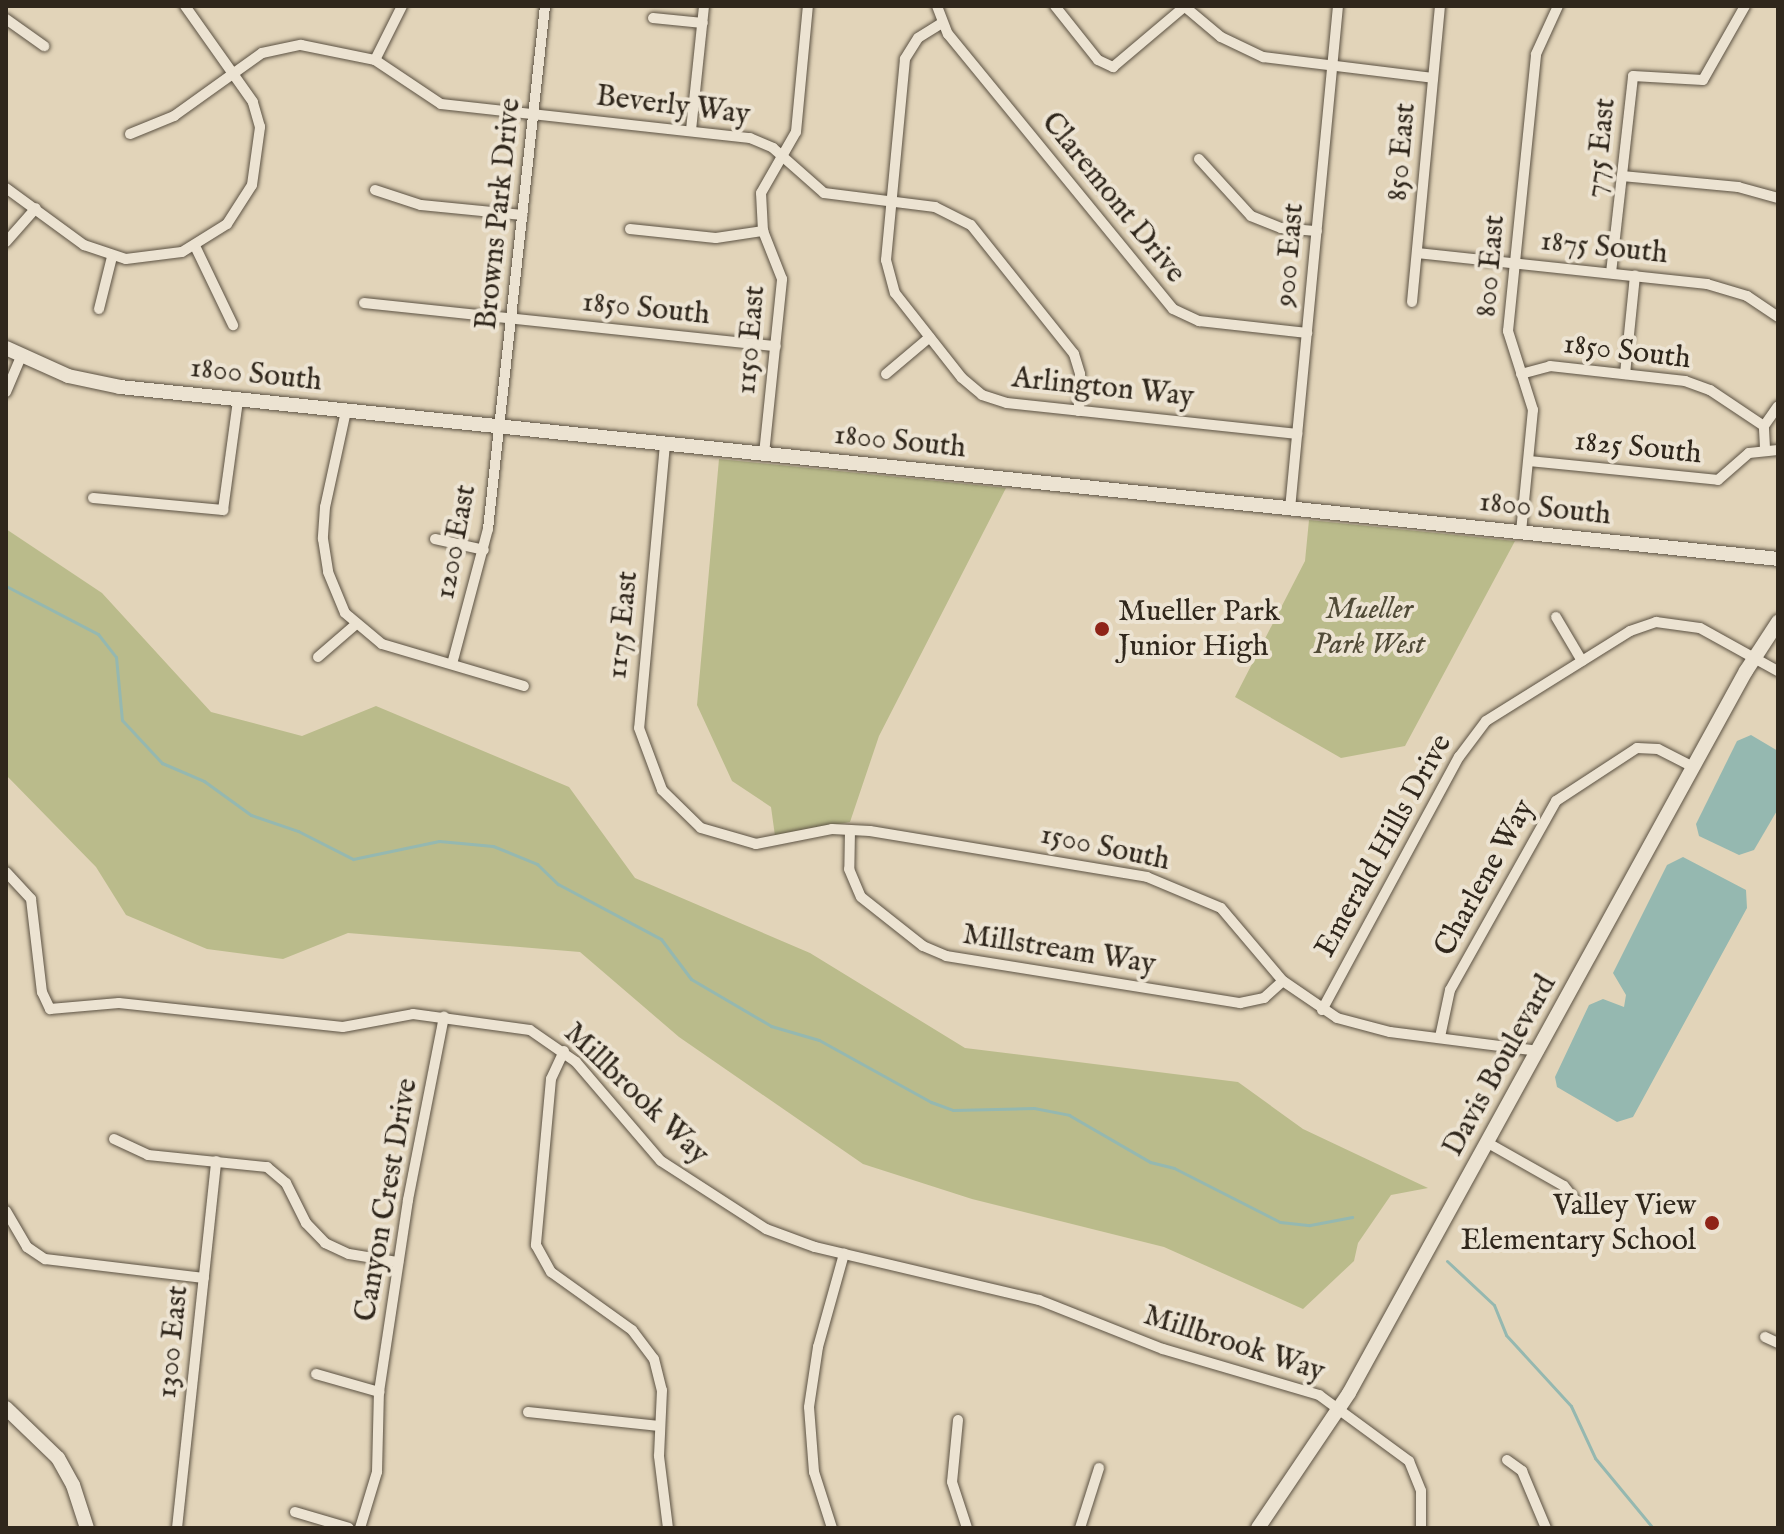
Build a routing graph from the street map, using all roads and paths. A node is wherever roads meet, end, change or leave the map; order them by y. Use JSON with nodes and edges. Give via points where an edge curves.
{"nodes":[{"id":1,"x":185,"y":6,"type":"edge"},
{"id":2,"x":402,"y":6,"type":"edge"},
{"id":3,"x":545,"y":6,"type":"edge"},
{"id":4,"x":704,"y":6,"type":"edge"},
{"id":5,"x":808,"y":6,"type":"edge"},
{"id":6,"x":937,"y":6,"type":"edge"},
{"id":7,"x":1055,"y":6,"type":"edge"},
{"id":8,"x":1184,"y":6,"type":"edge"},
{"id":9,"x":1338,"y":6,"type":"edge"},
{"id":10,"x":1440,"y":6,"type":"edge"},
{"id":11,"x":1558,"y":6,"type":"edge"},
{"id":12,"x":1745,"y":6,"type":"edge"},
{"id":13,"x":653,"y":18,"type":"dead end"},
{"id":14,"x":6,"y":19,"type":"edge"},
{"id":15,"x":703,"y":23,"type":"junction"},
{"id":16,"x":942,"y":23,"type":"junction"},
{"id":17,"x":44,"y":46,"type":"dead end"},
{"id":18,"x":375,"y":60,"type":"junction"},
{"id":19,"x":1332,"y":68,"type":"junction"},
{"id":20,"x":233,"y":73,"type":"junction"},
{"id":21,"x":1433,"y":78,"type":"junction"},
{"id":22,"x":533,"y":114,"type":"junction"},
{"id":23,"x":691,"y":130,"type":"junction"},
{"id":24,"x":130,"y":134,"type":"dead end"},
{"id":25,"x":782,"y":155,"type":"junction"},
{"id":26,"x":1199,"y":159,"type":"dead end"},
{"id":27,"x":1622,"y":176,"type":"junction"},
{"id":28,"x":6,"y":188,"type":"edge"},
{"id":29,"x":375,"y":190,"type":"dead end"},
{"id":30,"x":1778,"y":198,"type":"edge"},
{"id":31,"x":891,"y":202,"type":"junction"},
{"id":32,"x":36,"y":208,"type":"junction"},
{"id":33,"x":523,"y":215,"type":"junction"},
{"id":34,"x":630,"y":229,"type":"dead end"},
{"id":35,"x":763,"y":231,"type":"junction"},
{"id":36,"x":1317,"y":231,"type":"junction"},
{"id":37,"x":6,"y":242,"type":"edge"},
{"id":38,"x":195,"y":246,"type":"junction"},
{"id":39,"x":1417,"y":253,"type":"junction"},
{"id":40,"x":112,"y":257,"type":"junction"},
{"id":41,"x":1515,"y":263,"type":"junction"},
{"id":42,"x":1611,"y":273,"type":"junction"},
{"id":43,"x":1635,"y":276,"type":"junction"},
{"id":44,"x":1412,"y":302,"type":"dead end"},
{"id":45,"x":364,"y":303,"type":"dead end"},
{"id":46,"x":99,"y":309,"type":"dead end"},
{"id":47,"x":1778,"y":317,"type":"edge"},
{"id":48,"x":512,"y":319,"type":"junction"},
{"id":49,"x":233,"y":325,"type":"dead end"},
{"id":50,"x":1307,"y":333,"type":"junction"},
{"id":51,"x":930,"y":337,"type":"junction"},
{"id":52,"x":776,"y":346,"type":"junction"},
{"id":53,"x":6,"y":348,"type":"edge"},
{"id":54,"x":21,"y":356,"type":"junction"},
{"id":55,"x":886,"y":374,"type":"dead end"},
{"id":56,"x":1521,"y":374,"type":"junction"},
{"id":57,"x":1625,"y":374,"type":"junction"},
{"id":58,"x":6,"y":392,"type":"edge"},
{"id":59,"x":238,"y":400,"type":"junction"},
{"id":60,"x":1778,"y":406,"type":"edge"},
{"id":61,"x":346,"y":411,"type":"junction"},
{"id":62,"x":1079,"y":411,"type":"junction"},
{"id":63,"x":1764,"y":426,"type":"junction"},
{"id":64,"x":501,"y":427,"type":"junction"},
{"id":65,"x":1297,"y":434,"type":"junction"},
{"id":66,"x":665,"y":444,"type":"junction"},
{"id":67,"x":1765,"y":448,"type":"junction"},
{"id":68,"x":1778,"y":450,"type":"edge"},
{"id":69,"x":764,"y":454,"type":"junction"},
{"id":70,"x":1529,"y":461,"type":"junction"},
{"id":71,"x":93,"y":498,"type":"dead end"},
{"id":72,"x":1290,"y":509,"type":"junction"},
{"id":73,"x":1521,"y":532,"type":"junction"},
{"id":74,"x":435,"y":539,"type":"dead end"},
{"id":75,"x":484,"y":550,"type":"junction"},
{"id":76,"x":1778,"y":559,"type":"edge"},
{"id":77,"x":1556,"y":617,"type":"dead end"},
{"id":78,"x":1778,"y":622,"type":"edge"},
{"id":79,"x":355,"y":625,"type":"junction"},
{"id":80,"x":318,"y":657,"type":"dead end"},
{"id":81,"x":1753,"y":657,"type":"junction"},
{"id":82,"x":1582,"y":661,"type":"junction"},
{"id":83,"x":452,"y":664,"type":"junction"},
{"id":84,"x":1778,"y":671,"type":"edge"},
{"id":85,"x":524,"y":686,"type":"dead end"},
{"id":86,"x":1693,"y":767,"type":"junction"},
{"id":87,"x":671,"y":803,"type":"joint"},
{"id":88,"x":850,"y":830,"type":"junction"},
{"id":89,"x":6,"y":872,"type":"edge"},
{"id":90,"x":1283,"y":981,"type":"junction"},
{"id":91,"x":1322,"y":1010,"type":"junction"},
{"id":92,"x":444,"y":1017,"type":"junction"},
{"id":93,"x":1440,"y":1037,"type":"junction"},
{"id":94,"x":564,"y":1051,"type":"junction"},
{"id":95,"x":1539,"y":1051,"type":"junction"},
{"id":96,"x":114,"y":1139,"type":"dead end"},
{"id":97,"x":1488,"y":1143,"type":"junction"},
{"id":98,"x":216,"y":1161,"type":"junction"},
{"id":99,"x":1579,"y":1205,"type":"dead end"},
{"id":100,"x":8,"y":1217,"type":"edge"},
{"id":101,"x":844,"y":1254,"type":"junction"},
{"id":102,"x":398,"y":1262,"type":"junction"},
{"id":103,"x":204,"y":1278,"type":"junction"},
{"id":104,"x":1765,"y":1337,"type":"dead end"},
{"id":105,"x":1778,"y":1343,"type":"edge"},
{"id":106,"x":316,"y":1374,"type":"dead end"},
{"id":107,"x":379,"y":1392,"type":"junction"},
{"id":108,"x":6,"y":1408,"type":"edge"},
{"id":109,"x":1340,"y":1408,"type":"junction"},
{"id":110,"x":528,"y":1412,"type":"dead end"},
{"id":111,"x":958,"y":1420,"type":"dead end"},
{"id":112,"x":659,"y":1426,"type":"junction"},
{"id":113,"x":1507,"y":1460,"type":"dead end"},
{"id":114,"x":1099,"y":1468,"type":"dead end"},
{"id":115,"x":295,"y":1512,"type":"dead end"},
{"id":116,"x":87,"y":1528,"type":"edge"},
{"id":117,"x":177,"y":1528,"type":"edge"},
{"id":118,"x":349,"y":1528,"type":"edge"},
{"id":119,"x":360,"y":1528,"type":"edge"},
{"id":120,"x":668,"y":1528,"type":"edge"},
{"id":121,"x":832,"y":1528,"type":"edge"},
{"id":122,"x":967,"y":1528,"type":"edge"},
{"id":123,"x":1080,"y":1528,"type":"edge"},
{"id":124,"x":1258,"y":1528,"type":"edge"},
{"id":125,"x":1421,"y":1528,"type":"edge"},
{"id":126,"x":1546,"y":1528,"type":"edge"}],
"edges":[{"from":1,"to":20,"type":"street"},
{"from":2,"to":18,"type":"street"},
{"from":3,"to":22,"type":"street","name":"Browns Park Drive"},
{"from":4,"to":15,"type":"street"},
{"from":5,"to":25,"type":"street","name":"1150 East","via":[[796,132]]},
{"from":6,"to":16,"type":"street","name":"Claremont Drive"},
{"from":7,"to":8,"type":"street","via":[[1098,60],[1113,67]]},
{"from":8,"to":19,"type":"street","via":[[1249,51]]},
{"from":9,"to":19,"type":"street","name":"900 East"},
{"from":10,"to":21,"type":"street","name":"850 East"},
{"from":11,"to":41,"type":"street","name":"800 East","via":[[1536,54]]},
{"from":12,"to":27,"type":"street","name":"775 East","via":[[1703,80],[1633,76]]},
{"from":13,"to":15,"type":"street"},
{"from":14,"to":17,"type":"street"},
{"from":15,"to":23,"type":"street"},
{"from":16,"to":31,"type":"street","name":"Arlington Way","via":[[918,38],[905,59]]},
{"from":16,"to":50,"type":"street","name":"Claremont Drive","via":[[1173,309],[1199,321]]},
{"from":18,"to":20,"type":"street","name":"Beverly Way","via":[[333,48],[289,46],[262,53]]},
{"from":18,"to":22,"type":"street","name":"Beverly Way","via":[[441,104]]},
{"from":19,"to":21,"type":"street"},
{"from":19,"to":36,"type":"street","name":"900 East"},
{"from":20,"to":24,"type":"street","name":"Beverly Way","via":[[174,116]]},
{"from":20,"to":38,"type":"street","via":[[257,114],[256,171],[237,212]]},
{"from":21,"to":39,"type":"street","name":"850 East"},
{"from":22,"to":23,"type":"street","name":"Beverly Way"},
{"from":22,"to":33,"type":"street","name":"Browns Park Drive"},
{"from":23,"to":25,"type":"street","name":"Beverly Way","via":[[750,138]]},
{"from":25,"to":31,"type":"street","name":"Beverly Way","via":[[824,193]]},
{"from":25,"to":35,"type":"street","name":"1150 East","via":[[763,184]]},
{"from":26,"to":36,"type":"street","via":[[1251,216],[1281,228]]},
{"from":27,"to":30,"type":"street","via":[[1738,187]]},
{"from":27,"to":42,"type":"street","name":"775 East"},
{"from":28,"to":32,"type":"street"},
{"from":29,"to":33,"type":"street","via":[[421,205]]},
{"from":31,"to":51,"type":"street","name":"Arlington Way","via":[[888,277]]},
{"from":31,"to":62,"type":"street","name":"Beverly Way","via":[[943,209],[971,225],[1074,354],[1080,374]]},
{"from":32,"to":37,"type":"street"},
{"from":32,"to":40,"type":"street","via":[[72,238]]},
{"from":33,"to":48,"type":"street","name":"Browns Park Drive"},
{"from":34,"to":35,"type":"street","via":[[716,238]]},
{"from":35,"to":52,"type":"street","name":"1150 East","via":[[782,279]]},
{"from":36,"to":50,"type":"street","name":"900 East"},
{"from":38,"to":40,"type":"street","via":[[154,259]]},
{"from":38,"to":49,"type":"street"},
{"from":39,"to":41,"type":"street","name":"1875 South"},
{"from":39,"to":44,"type":"street","name":"850 East"},
{"from":40,"to":46,"type":"street"},
{"from":41,"to":42,"type":"street","name":"1875 South"},
{"from":41,"to":56,"type":"street","name":"800 East","via":[[1508,338]]},
{"from":42,"to":43,"type":"street","name":"1875 South"},
{"from":43,"to":47,"type":"street","name":"1875 South","via":[[1721,286]]},
{"from":43,"to":57,"type":"street"},
{"from":45,"to":48,"type":"street","name":"1850 South"},
{"from":48,"to":52,"type":"street","name":"1850 South"},
{"from":48,"to":64,"type":"street","name":"Browns Park Drive"},
{"from":50,"to":65,"type":"street","name":"900 East"},
{"from":51,"to":55,"type":"street"},
{"from":51,"to":62,"type":"street","name":"Arlington Way","via":[[982,395]]},
{"from":52,"to":69,"type":"street","name":"1150 East"},
{"from":53,"to":54,"type":"main road","name":"1800 South"},
{"from":54,"to":58,"type":"street"},
{"from":54,"to":59,"type":"main road","name":"1800 South","via":[[102,384]]},
{"from":56,"to":57,"type":"street","name":"1850 South","via":[[1546,366]]},
{"from":56,"to":70,"type":"street","name":"800 East","via":[[1533,410]]},
{"from":57,"to":63,"type":"street","name":"1850 South","via":[[1698,385]]},
{"from":59,"to":61,"type":"main road","name":"1800 South"},
{"from":59,"to":71,"type":"street","via":[[223,510]]},
{"from":60,"to":63,"type":"street"},
{"from":61,"to":64,"type":"main road","name":"1800 South"},
{"from":61,"to":79,"type":"street","via":[[323,539],[333,587]]},
{"from":62,"to":65,"type":"street","name":"Arlington Way"},
{"from":63,"to":67,"type":"street"},
{"from":64,"to":66,"type":"main road","name":"1800 South"},
{"from":64,"to":75,"type":"street","name":"1200 East"},
{"from":65,"to":72,"type":"street","name":"900 East"},
{"from":66,"to":69,"type":"main road","name":"1800 South"},
{"from":66,"to":87,"type":"street","name":"1175 East","via":[[639,711],[648,762]]},
{"from":67,"to":68,"type":"street"},
{"from":67,"to":70,"type":"street","name":"1825 South","via":[[1749,453],[1718,480]]},
{"from":69,"to":72,"type":"main road","name":"1800 South"},
{"from":70,"to":73,"type":"street","name":"800 East"},
{"from":72,"to":73,"type":"main road","name":"1800 South"},
{"from":73,"to":76,"type":"main road","name":"1800 South"},
{"from":74,"to":75,"type":"street"},
{"from":75,"to":83,"type":"street","name":"1200 East"},
{"from":77,"to":82,"type":"street"},
{"from":78,"to":81,"type":"main road","name":"Davis Boulevard"},
{"from":79,"to":80,"type":"street"},
{"from":79,"to":83,"type":"street","via":[[382,644]]},
{"from":81,"to":82,"type":"street","name":"Emerald Hills Drive","via":[[1700,628],[1665,622],[1638,627]]},
{"from":81,"to":84,"type":"street","name":"Emerald Hills Drive"},
{"from":81,"to":86,"type":"main road","name":"Davis Boulevard"},
{"from":82,"to":91,"type":"street","name":"Emerald Hills Drive","via":[[1495,714],[1470,739]]},
{"from":83,"to":85,"type":"street"},
{"from":86,"to":93,"type":"street","name":"Charlene Way","via":[[1658,749],[1637,748],[1556,801],[1450,990]]},
{"from":86,"to":95,"type":"main road","name":"Davis Boulevard"},
{"from":87,"to":88,"type":"street","name":"1500 South","via":[[701,828],[738,842],[772,844]]},
{"from":88,"to":90,"type":"street","name":"1500 South","via":[[1162,881],[1221,908]]},
{"from":88,"to":90,"type":"street","name":"Millstream Way","via":[[849,869],[861,897],[923,946],[946,956],[1240,1003],[1264,998]]},
{"from":89,"to":92,"type":"street","name":"Millbrook Way","via":[[31,899],[42,992],[50,1009],[119,1003],[343,1027],[399,1014]]},
{"from":90,"to":91,"type":"street","name":"1500 South"},
{"from":91,"to":93,"type":"street","name":"1500 South","via":[[1371,1029]]},
{"from":92,"to":94,"type":"street","name":"Millbrook Way","via":[[521,1027]]},
{"from":92,"to":102,"type":"street","name":"Canyon Crest Drive"},
{"from":93,"to":95,"type":"street","name":"1500 South"},
{"from":94,"to":101,"type":"street","name":"Millbrook Way","via":[[675,1173],[749,1220]]},
{"from":94,"to":112,"type":"street","via":[[551,1079],[536,1245],[551,1272],[625,1324],[650,1351],[662,1390]]},
{"from":95,"to":97,"type":"main road","name":"Davis Boulevard"},
{"from":96,"to":98,"type":"street","via":[[148,1155]]},
{"from":97,"to":99,"type":"street","via":[[1564,1186]]},
{"from":97,"to":109,"type":"main road","name":"Davis Boulevard"},
{"from":98,"to":102,"type":"street","via":[[274,1171],[325,1243],[349,1254]]},
{"from":98,"to":103,"type":"street","name":"1300 East"},
{"from":100,"to":103,"type":"street","via":[[27,1247],[52,1262]]},
{"from":101,"to":109,"type":"street","name":"Millbrook Way","via":[[1039,1300],[1163,1349],[1300,1386]]},
{"from":101,"to":121,"type":"street","via":[[818,1347],[809,1407],[814,1472]]},
{"from":102,"to":107,"type":"street","name":"Canyon Crest Drive"},
{"from":103,"to":117,"type":"street","name":"1300 East"},
{"from":104,"to":105,"type":"street"},
{"from":106,"to":107,"type":"street"},
{"from":107,"to":119,"type":"street","name":"Canyon Crest Drive","via":[[377,1472]]},
{"from":108,"to":116,"type":"main road","via":[[58,1458]]},
{"from":109,"to":124,"type":"main road","name":"Davis Boulevard"},
{"from":109,"to":125,"type":"street","name":"Millbrook Way","via":[[1409,1461],[1421,1491]]},
{"from":110,"to":112,"type":"street"},
{"from":111,"to":122,"type":"street","via":[[952,1482]]},
{"from":112,"to":120,"type":"street"},
{"from":113,"to":126,"type":"street","via":[[1522,1471]]},
{"from":114,"to":123,"type":"street"},
{"from":115,"to":118,"type":"street"}]}
